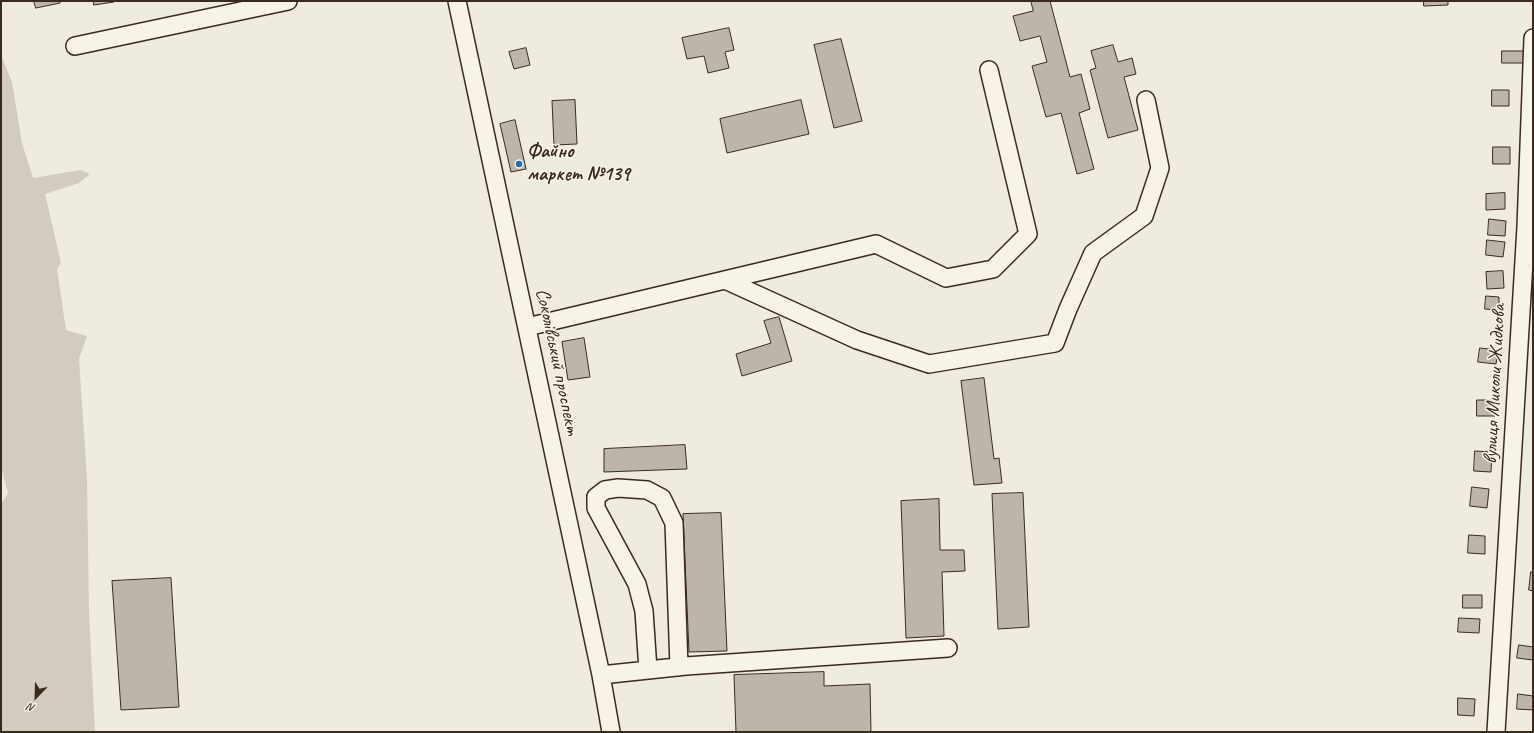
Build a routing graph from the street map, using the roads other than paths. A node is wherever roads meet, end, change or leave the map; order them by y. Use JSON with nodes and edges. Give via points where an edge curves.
{"nodes":[{"id":1,"x":288,"y":1,"type":"edge"},
{"id":2,"x":457,"y":1,"type":"edge"},
{"id":3,"x":1533,"y":38,"type":"edge"},
{"id":4,"x":75,"y":46,"type":"dead end"},
{"id":5,"x":989,"y":70,"type":"dead end"},
{"id":6,"x":1146,"y":100,"type":"dead end"},
{"id":7,"x":725,"y":280,"type":"junction"},
{"id":8,"x":527,"y":327,"type":"junction"},
{"id":9,"x":948,"y":648,"type":"dead end"},
{"id":10,"x":679,"y":667,"type":"junction"},
{"id":11,"x":648,"y":670,"type":"junction"},
{"id":12,"x":601,"y":675,"type":"junction"},
{"id":13,"x":611,"y":732,"type":"edge"},
{"id":14,"x":1496,"y":732,"type":"edge"}],
"edges":[{"from":1,"to":4,"type":"street"},
{"from":2,"to":8,"type":"street","name":"Соколівський проспект"},
{"from":3,"to":14,"type":"street","name":"вулиця Миколи Жидкова","via":[[1526,227]]},
{"from":5,"to":7,"type":"street","via":[[1028,234],[993,269],[946,278],[876,244]]},
{"from":6,"to":7,"type":"street","via":[[1160,168],[1144,216],[1093,253],[1055,343],[929,364],[857,340]]},
{"from":7,"to":8,"type":"street"},
{"from":8,"to":12,"type":"street","name":"Соколівський проспект"},
{"from":9,"to":10,"type":"street"},
{"from":10,"to":11,"type":"street"},
{"from":10,"to":11,"type":"street","via":[[674,523],[662,498],[646,490],[605,490],[596,497],[596,508],[637,584],[644,611]]},
{"from":11,"to":12,"type":"street"},
{"from":12,"to":13,"type":"street","name":"Соколівський проспект"}]}
